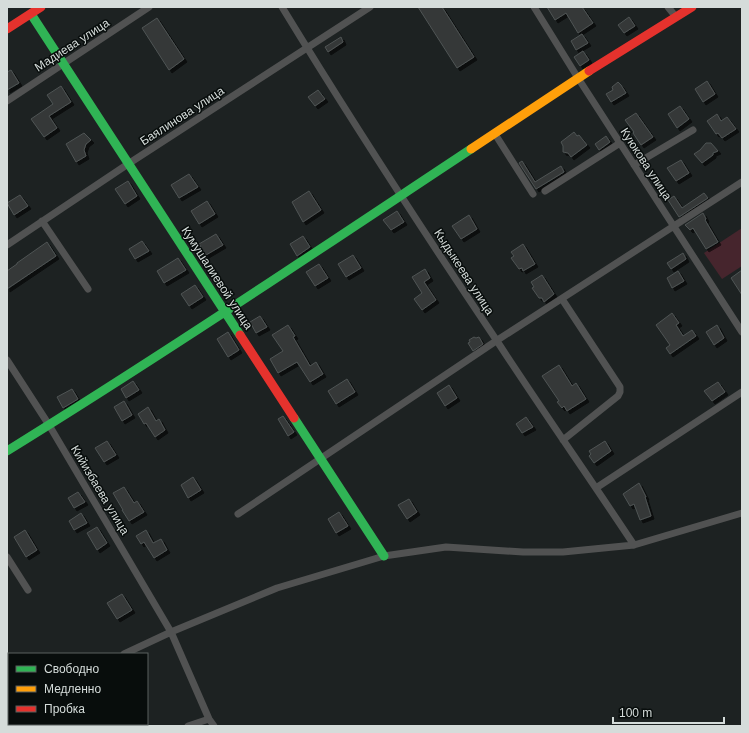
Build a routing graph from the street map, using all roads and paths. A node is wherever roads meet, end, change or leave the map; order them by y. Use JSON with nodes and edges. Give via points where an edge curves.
{"nodes":[{"id":1,"x":41,"y":7,"type":"edge"},
{"id":2,"x":149,"y":7,"type":"edge"},
{"id":3,"x":282,"y":7,"type":"edge"},
{"id":4,"x":370,"y":7,"type":"edge"},
{"id":5,"x":534,"y":7,"type":"edge"},
{"id":6,"x":668,"y":7,"type":"edge"},
{"id":7,"x":692,"y":7,"type":"edge"},
{"id":8,"x":31,"y":14,"type":"junction"},
{"id":9,"x":676,"y":17,"type":"junction"},
{"id":10,"x":7,"y":30,"type":"edge"},
{"id":11,"x":307,"y":48,"type":"junction"},
{"id":12,"x":63,"y":64,"type":"junction"},
{"id":13,"x":578,"y":78,"type":"junction"},
{"id":14,"x":7,"y":101,"type":"edge"},
{"id":15,"x":693,"y":130,"type":"dead end"},
{"id":16,"x":494,"y":134,"type":"junction"},
{"id":17,"x":620,"y":143,"type":"junction"},
{"id":18,"x":128,"y":164,"type":"junction"},
{"id":19,"x":634,"y":165,"type":"junction"},
{"id":20,"x":742,"y":182,"type":"edge"},
{"id":21,"x":545,"y":191,"type":"dead end"},
{"id":22,"x":533,"y":194,"type":"dead end"},
{"id":23,"x":401,"y":196,"type":"junction"},
{"id":24,"x":42,"y":221,"type":"junction"},
{"id":25,"x":674,"y":227,"type":"junction"},
{"id":26,"x":7,"y":245,"type":"edge"},
{"id":27,"x":88,"y":289,"type":"dead end"},
{"id":28,"x":562,"y":299,"type":"junction"},
{"id":29,"x":224,"y":312,"type":"junction"},
{"id":30,"x":742,"y":332,"type":"edge"},
{"id":31,"x":496,"y":341,"type":"junction"},
{"id":32,"x":7,"y":360,"type":"edge"},
{"id":33,"x":742,"y":392,"type":"edge"},
{"id":34,"x":49,"y":425,"type":"junction"},
{"id":35,"x":563,"y":440,"type":"junction"},
{"id":36,"x":7,"y":451,"type":"edge"},
{"id":37,"x":321,"y":459,"type":"junction"},
{"id":38,"x":596,"y":488,"type":"junction"},
{"id":39,"x":742,"y":512,"type":"edge"},
{"id":40,"x":238,"y":514,"type":"dead end"},
{"id":41,"x":634,"y":545,"type":"junction"},
{"id":42,"x":384,"y":556,"type":"junction"},
{"id":43,"x":7,"y":557,"type":"edge"},
{"id":44,"x":28,"y":590,"type":"dead end"},
{"id":45,"x":171,"y":632,"type":"junction"},
{"id":46,"x":126,"y":653,"type":"edge"},
{"id":47,"x":209,"y":719,"type":"junction"},
{"id":48,"x":188,"y":726,"type":"edge"},
{"id":49,"x":214,"y":726,"type":"edge"}],
"edges":[{"from":1,"to":8,"type":"street"},
{"from":2,"to":12,"type":"street","name":"Мадиева улица"},
{"from":3,"to":11,"type":"street","name":"Кыдыкеева улица"},
{"from":4,"to":11,"type":"street","name":"Баялинова улица"},
{"from":5,"to":13,"type":"street","name":"Куюкова улица"},
{"from":6,"to":9,"type":"street"},
{"from":7,"to":9,"type":"street"},
{"from":8,"to":10,"type":"street"},
{"from":8,"to":12,"type":"street","name":"Кумушалиевой улица"},
{"from":9,"to":13,"type":"street"},
{"from":11,"to":18,"type":"street","name":"Баялинова улица"},
{"from":11,"to":23,"type":"street","name":"Кыдыкеева улица"},
{"from":12,"to":14,"type":"street","name":"Мадиева улица"},
{"from":12,"to":18,"type":"street","name":"Кумушалиевой улица"},
{"from":13,"to":16,"type":"street"},
{"from":13,"to":17,"type":"street","name":"Куюкова улица"},
{"from":15,"to":19,"type":"street"},
{"from":16,"to":22,"type":"street"},
{"from":16,"to":23,"type":"street"},
{"from":17,"to":19,"type":"street","name":"Куюкова улица"},
{"from":17,"to":21,"type":"street"},
{"from":18,"to":24,"type":"street","name":"Баялинова улица"},
{"from":18,"to":29,"type":"street","name":"Кумушалиевой улица"},
{"from":19,"to":25,"type":"street","name":"Куюкова улица"},
{"from":20,"to":25,"type":"street"},
{"from":23,"to":29,"type":"street"},
{"from":23,"to":31,"type":"street","name":"Кыдыкеева улица"},
{"from":24,"to":26,"type":"street","name":"Баялинова улица"},
{"from":24,"to":27,"type":"street"},
{"from":25,"to":28,"type":"street"},
{"from":25,"to":30,"type":"street","name":"Куюкова улица"},
{"from":28,"to":31,"type":"street"},
{"from":28,"to":35,"type":"street","via":[[620,387],[618,396]]},
{"from":29,"to":34,"type":"street"},
{"from":29,"to":37,"type":"street","name":"Кумушалиевой улица"},
{"from":31,"to":35,"type":"street","name":"Кыдыкеева улица"},
{"from":31,"to":37,"type":"street"},
{"from":32,"to":34,"type":"street","name":"Кийизбаева улица"},
{"from":33,"to":38,"type":"street"},
{"from":34,"to":36,"type":"street"},
{"from":34,"to":45,"type":"street","name":"Кийизбаева улица"},
{"from":35,"to":38,"type":"street","name":"Кыдыкеева улица"},
{"from":37,"to":40,"type":"street"},
{"from":37,"to":42,"type":"street","name":"Кумушалиевой улица"},
{"from":38,"to":41,"type":"street","name":"Кыдыкеева улица"},
{"from":39,"to":41,"type":"street"},
{"from":41,"to":42,"type":"street","via":[[563,552],[446,547]]},
{"from":42,"to":45,"type":"street","via":[[277,588]]},
{"from":43,"to":44,"type":"street"},
{"from":45,"to":46,"type":"street"},
{"from":45,"to":47,"type":"street","name":"Кийизбаева улица"},
{"from":47,"to":48,"type":"street"},
{"from":47,"to":49,"type":"street","name":"Кийизбаева улица"}]}
